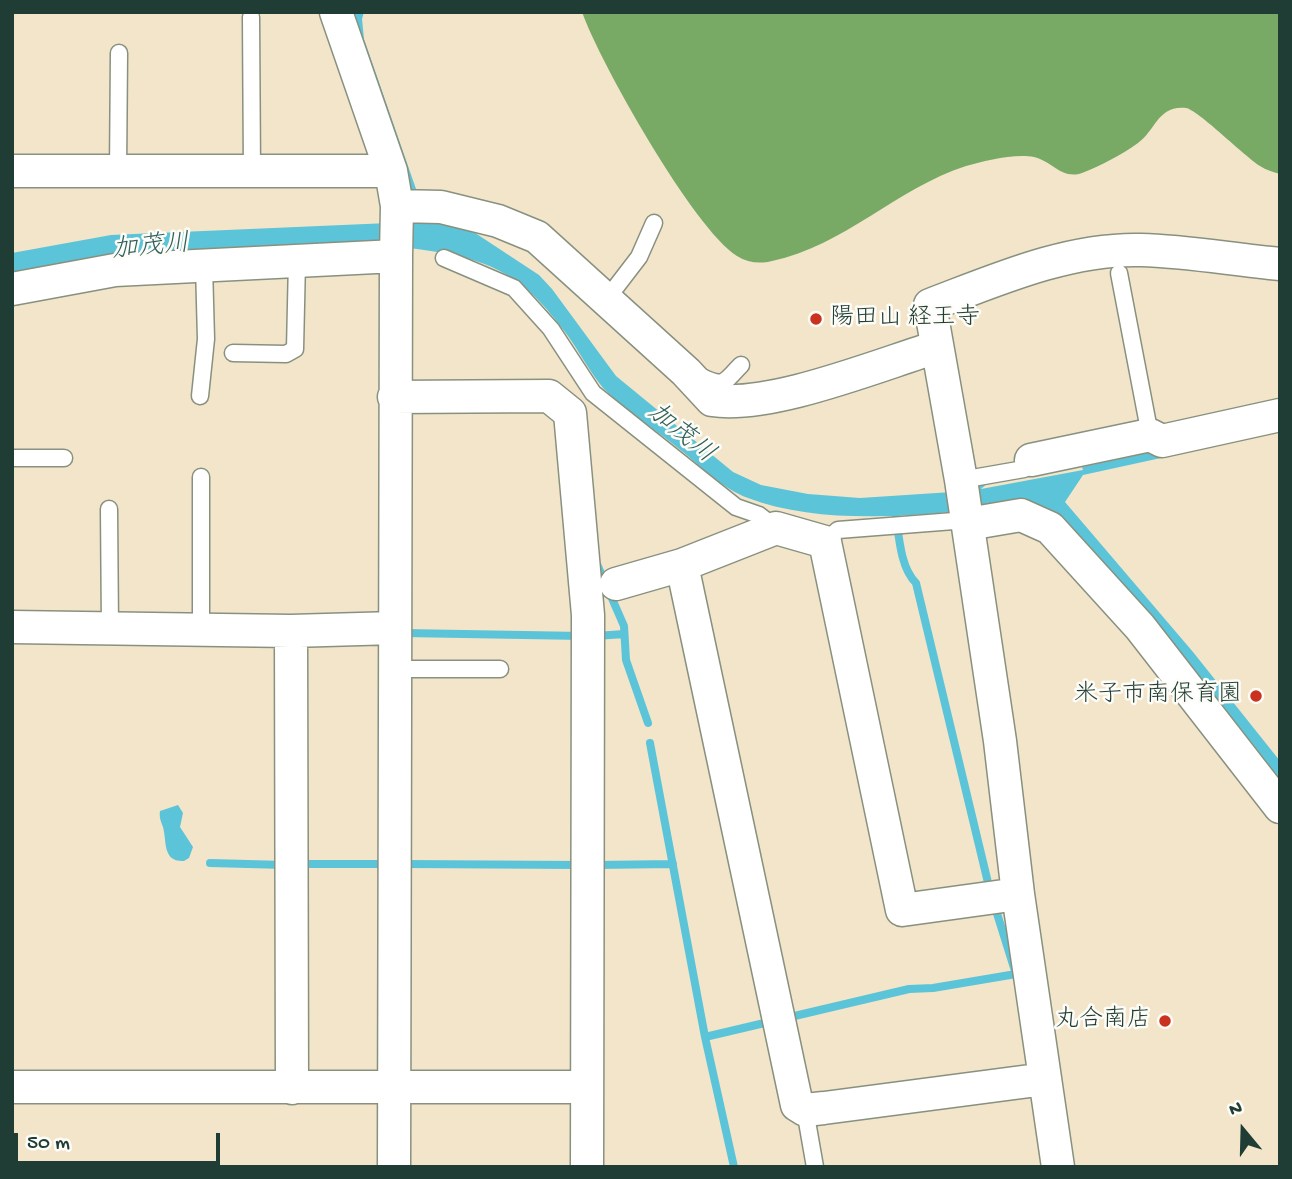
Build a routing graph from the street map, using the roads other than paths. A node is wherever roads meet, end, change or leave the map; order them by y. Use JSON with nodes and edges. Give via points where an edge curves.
{"nodes":[{"id":1,"x":336,"y":12,"type":"edge"},
{"id":2,"x":251,"y":17,"type":"dead end"},
{"id":3,"x":119,"y":53,"type":"dead end"},
{"id":4,"x":12,"y":171,"type":"edge"},
{"id":5,"x":391,"y":171,"type":"junction"},
{"id":6,"x":118,"y":172,"type":"junction"},
{"id":7,"x":251,"y":173,"type":"junction"},
{"id":8,"x":654,"y":223,"type":"dead end"},
{"id":9,"x":396,"y":232,"type":"junction"},
{"id":10,"x":444,"y":258,"type":"dead end"},
{"id":11,"x":297,"y":261,"type":"junction"},
{"id":12,"x":1280,"y":264,"type":"edge"},
{"id":13,"x":204,"y":266,"type":"junction"},
{"id":14,"x":1119,"y":273,"type":"dead end"},
{"id":15,"x":12,"y":289,"type":"edge"},
{"id":16,"x":606,"y":300,"type":"junction"},
{"id":17,"x":937,"y":347,"type":"junction"},
{"id":18,"x":233,"y":353,"type":"dead end"},
{"id":19,"x":741,"y":365,"type":"dead end"},
{"id":20,"x":686,"y":372,"type":"junction"},
{"id":21,"x":200,"y":396,"type":"dead end"},
{"id":22,"x":394,"y":397,"type":"junction"},
{"id":23,"x":1280,"y":415,"type":"edge"},
{"id":24,"x":1150,"y":435,"type":"junction"},
{"id":25,"x":12,"y":458,"type":"edge"},
{"id":26,"x":64,"y":458,"type":"dead end"},
{"id":27,"x":1031,"y":460,"type":"joint"},
{"id":28,"x":201,"y":477,"type":"dead end"},
{"id":29,"x":961,"y":480,"type":"junction"},
{"id":30,"x":109,"y":509,"type":"dead end"},
{"id":31,"x":967,"y":522,"type":"junction"},
{"id":32,"x":776,"y":528,"type":"junction"},
{"id":33,"x":825,"y":542,"type":"junction"},
{"id":34,"x":682,"y":565,"type":"junction"},
{"id":35,"x":617,"y":584,"type":"dead end"},
{"id":36,"x":12,"y":627,"type":"edge"},
{"id":37,"x":395,"y":628,"type":"junction"},
{"id":38,"x":110,"y":629,"type":"junction"},
{"id":39,"x":201,"y":630,"type":"junction"},
{"id":40,"x":291,"y":631,"type":"junction"},
{"id":41,"x":396,"y":669,"type":"junction"},
{"id":42,"x":500,"y":669,"type":"dead end"},
{"id":43,"x":1280,"y":807,"type":"edge"},
{"id":44,"x":1018,"y":894,"type":"junction"},
{"id":45,"x":1045,"y":1079,"type":"junction"},
{"id":46,"x":12,"y":1087,"type":"edge"},
{"id":47,"x":586,"y":1087,"type":"junction"},
{"id":48,"x":292,"y":1088,"type":"junction"},
{"id":49,"x":394,"y":1088,"type":"junction"},
{"id":50,"x":806,"y":1110,"type":"junction"},
{"id":51,"x":394,"y":1167,"type":"edge"},
{"id":52,"x":587,"y":1167,"type":"edge"},
{"id":53,"x":815,"y":1167,"type":"edge"},
{"id":54,"x":1058,"y":1167,"type":"edge"}],
"edges":[{"from":1,"to":5,"type":"street"},
{"from":2,"to":7,"type":"lane"},
{"from":3,"to":6,"type":"lane"},
{"from":4,"to":6,"type":"street"},
{"from":5,"to":7,"type":"street"},
{"from":5,"to":9,"type":"street"},
{"from":6,"to":7,"type":"street"},
{"from":8,"to":16,"type":"lane","via":[[639,257]]},
{"from":9,"to":11,"type":"street"},
{"from":9,"to":16,"type":"street","via":[[441,207],[498,222],[537,237]]},
{"from":9,"to":22,"type":"street"},
{"from":10,"to":32,"type":"lane","via":[[514,289],[551,329],[593,393],[736,506]]},
{"from":11,"to":13,"type":"street"},
{"from":11,"to":18,"type":"lane","via":[[295,349],[286,354]]},
{"from":12,"to":17,"type":"street","via":[[1140,249],[1069,258],[930,305]]},
{"from":13,"to":15,"type":"street","via":[[115,270]]},
{"from":13,"to":21,"type":"lane","via":[[206,339]]},
{"from":14,"to":24,"type":"lane"},
{"from":16,"to":20,"type":"street"},
{"from":17,"to":20,"type":"street","via":[[787,392],[740,401],[712,400]]},
{"from":17,"to":29,"type":"street"},
{"from":19,"to":20,"type":"lane","via":[[717,385]]},
{"from":22,"to":37,"type":"street"},
{"from":22,"to":47,"type":"street","via":[[549,396],[570,413],[588,615]]},
{"from":23,"to":24,"type":"street","via":[[1162,441]]},
{"from":24,"to":27,"type":"street"},
{"from":25,"to":26,"type":"lane"},
{"from":27,"to":29,"type":"lane","via":[[1024,469]]},
{"from":28,"to":39,"type":"lane"},
{"from":29,"to":31,"type":"street"},
{"from":30,"to":38,"type":"lane"},
{"from":31,"to":33,"type":"lane","via":[[838,530]]},
{"from":31,"to":43,"type":"street","via":[[1021,515],[1050,528],[1140,627]]},
{"from":31,"to":44,"type":"street"},
{"from":32,"to":33,"type":"street"},
{"from":32,"to":34,"type":"street"},
{"from":33,"to":44,"type":"street","via":[[902,910]]},
{"from":34,"to":35,"type":"street"},
{"from":34,"to":50,"type":"street","via":[[791,1087],[797,1105]]},
{"from":36,"to":38,"type":"street"},
{"from":37,"to":40,"type":"street"},
{"from":37,"to":41,"type":"street"},
{"from":38,"to":39,"type":"street"},
{"from":39,"to":40,"type":"street"},
{"from":40,"to":48,"type":"street"},
{"from":41,"to":42,"type":"lane"},
{"from":41,"to":49,"type":"street"},
{"from":44,"to":45,"type":"street"},
{"from":45,"to":50,"type":"street"},
{"from":45,"to":54,"type":"street"},
{"from":46,"to":48,"type":"street"},
{"from":47,"to":49,"type":"street"},
{"from":47,"to":52,"type":"street"},
{"from":48,"to":49,"type":"street"},
{"from":49,"to":51,"type":"street"},
{"from":50,"to":53,"type":"lane"}]}
